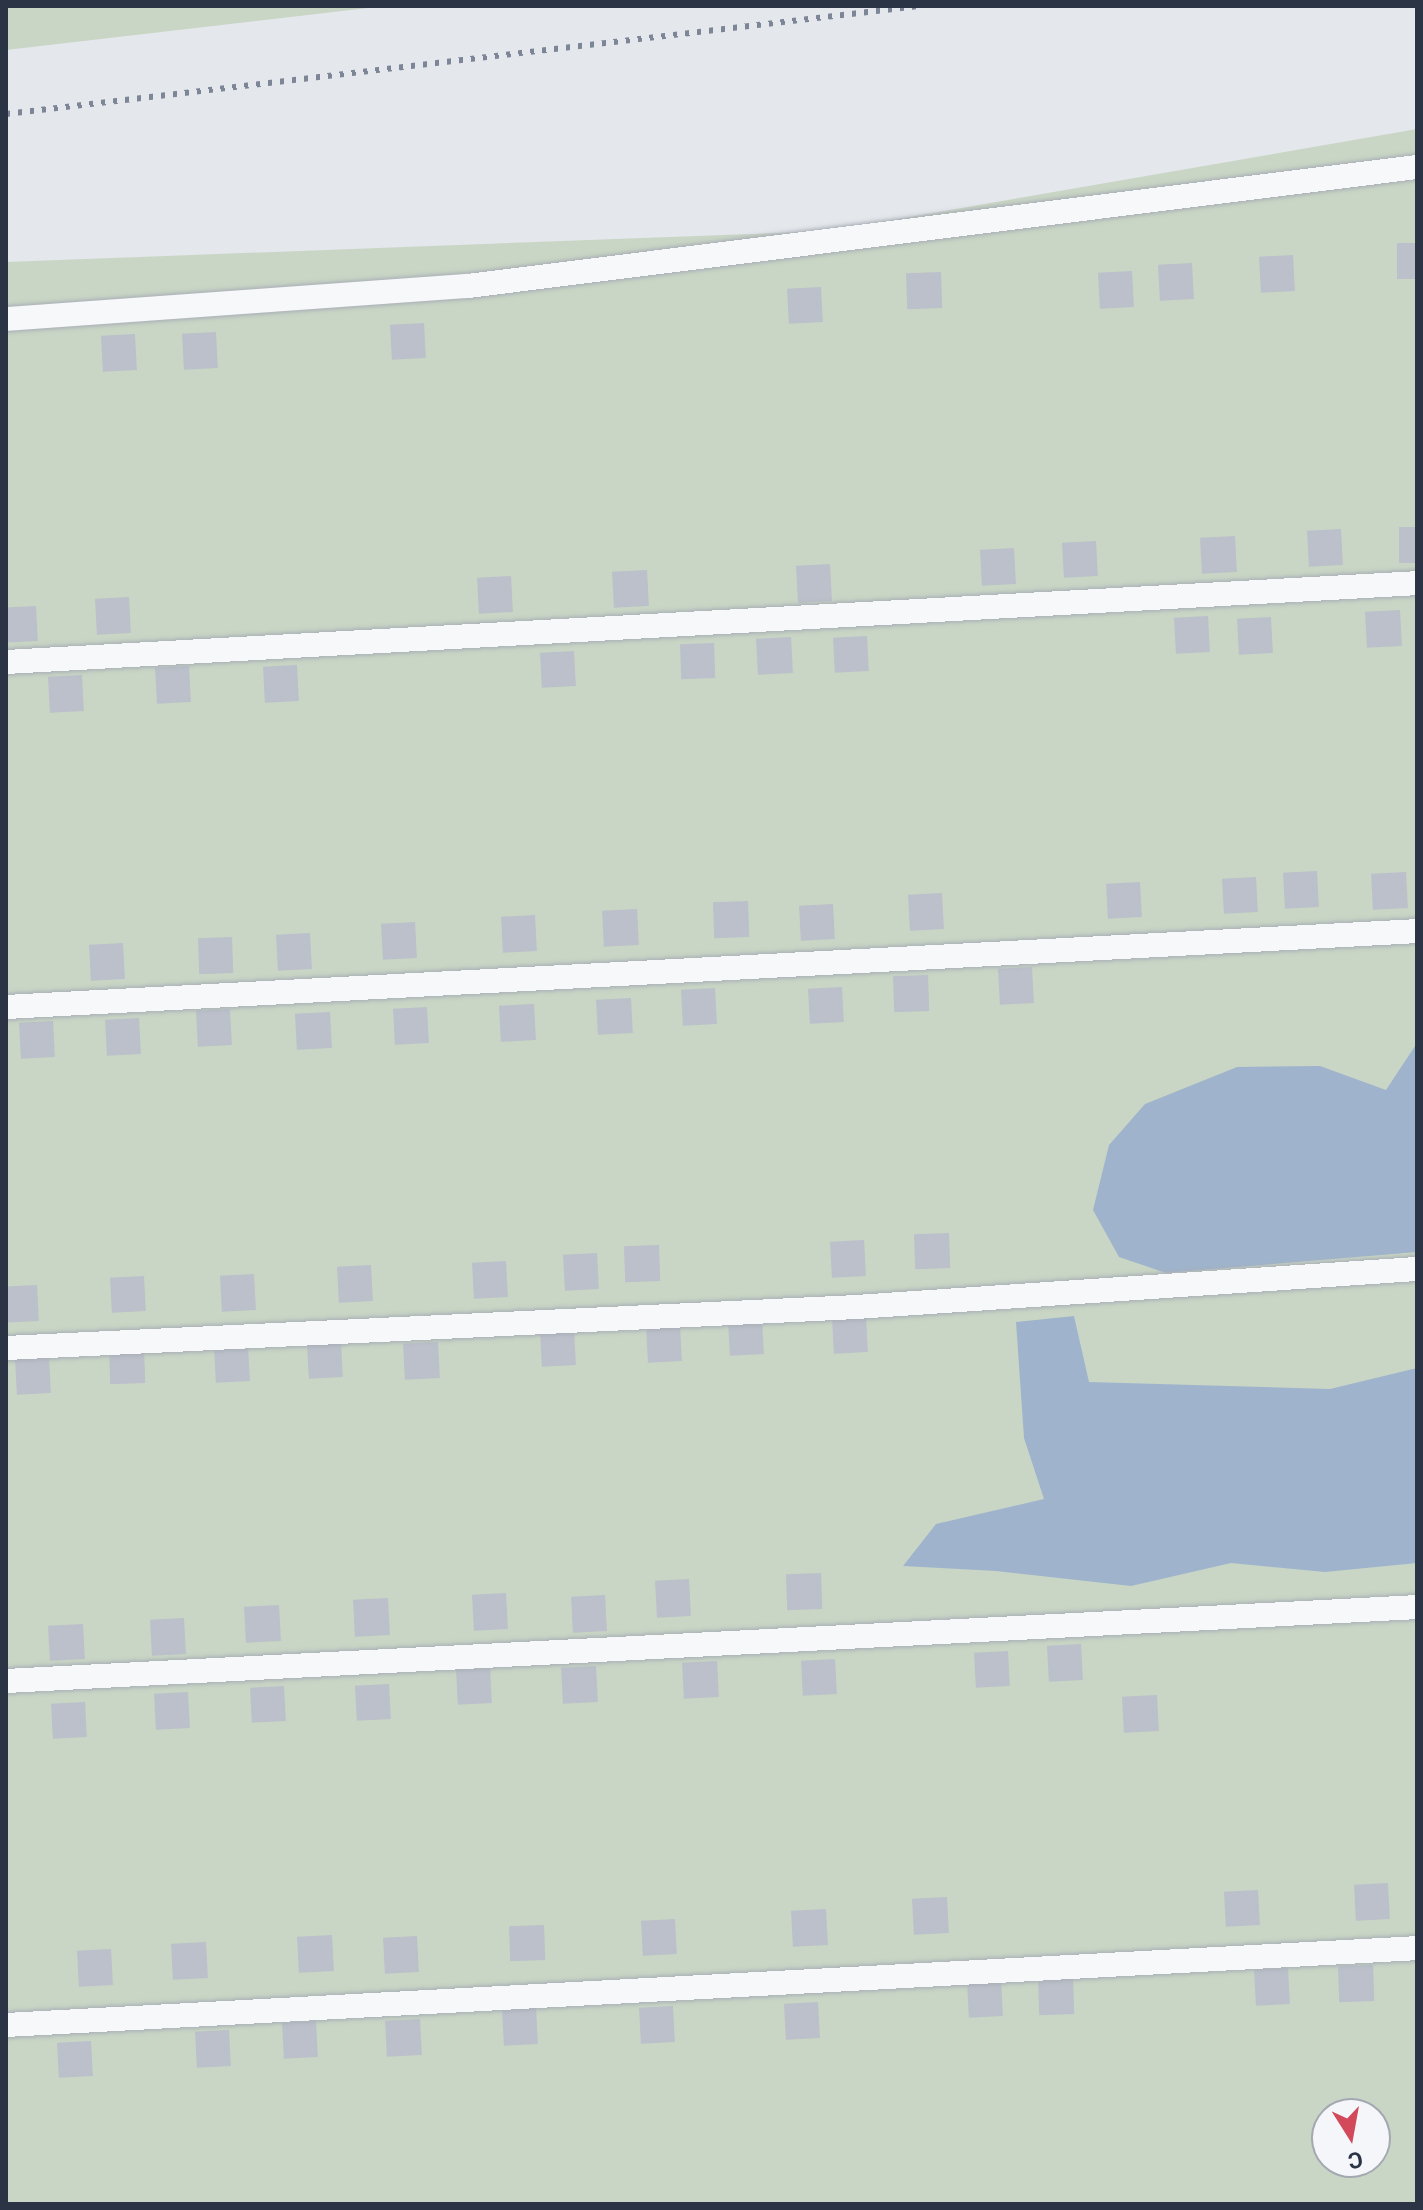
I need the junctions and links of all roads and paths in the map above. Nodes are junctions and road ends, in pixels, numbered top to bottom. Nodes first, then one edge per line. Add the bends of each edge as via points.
1 (1417, 167) edge
2 (6, 319) edge
3 (1417, 583) edge
4 (6, 662) edge
5 (1417, 931) edge
6 (6, 1007) edge
7 (1417, 1269) edge
8 (6, 1348) edge
9 (1417, 1607) edge
10 (6, 1681) edge
11 (1417, 1948) edge
12 (6, 2025) edge

1 - 2 lane via 468,286
3 - 4 lane
5 - 6 lane
7 - 8 lane via 856,1307
9 - 10 lane
11 - 12 lane

